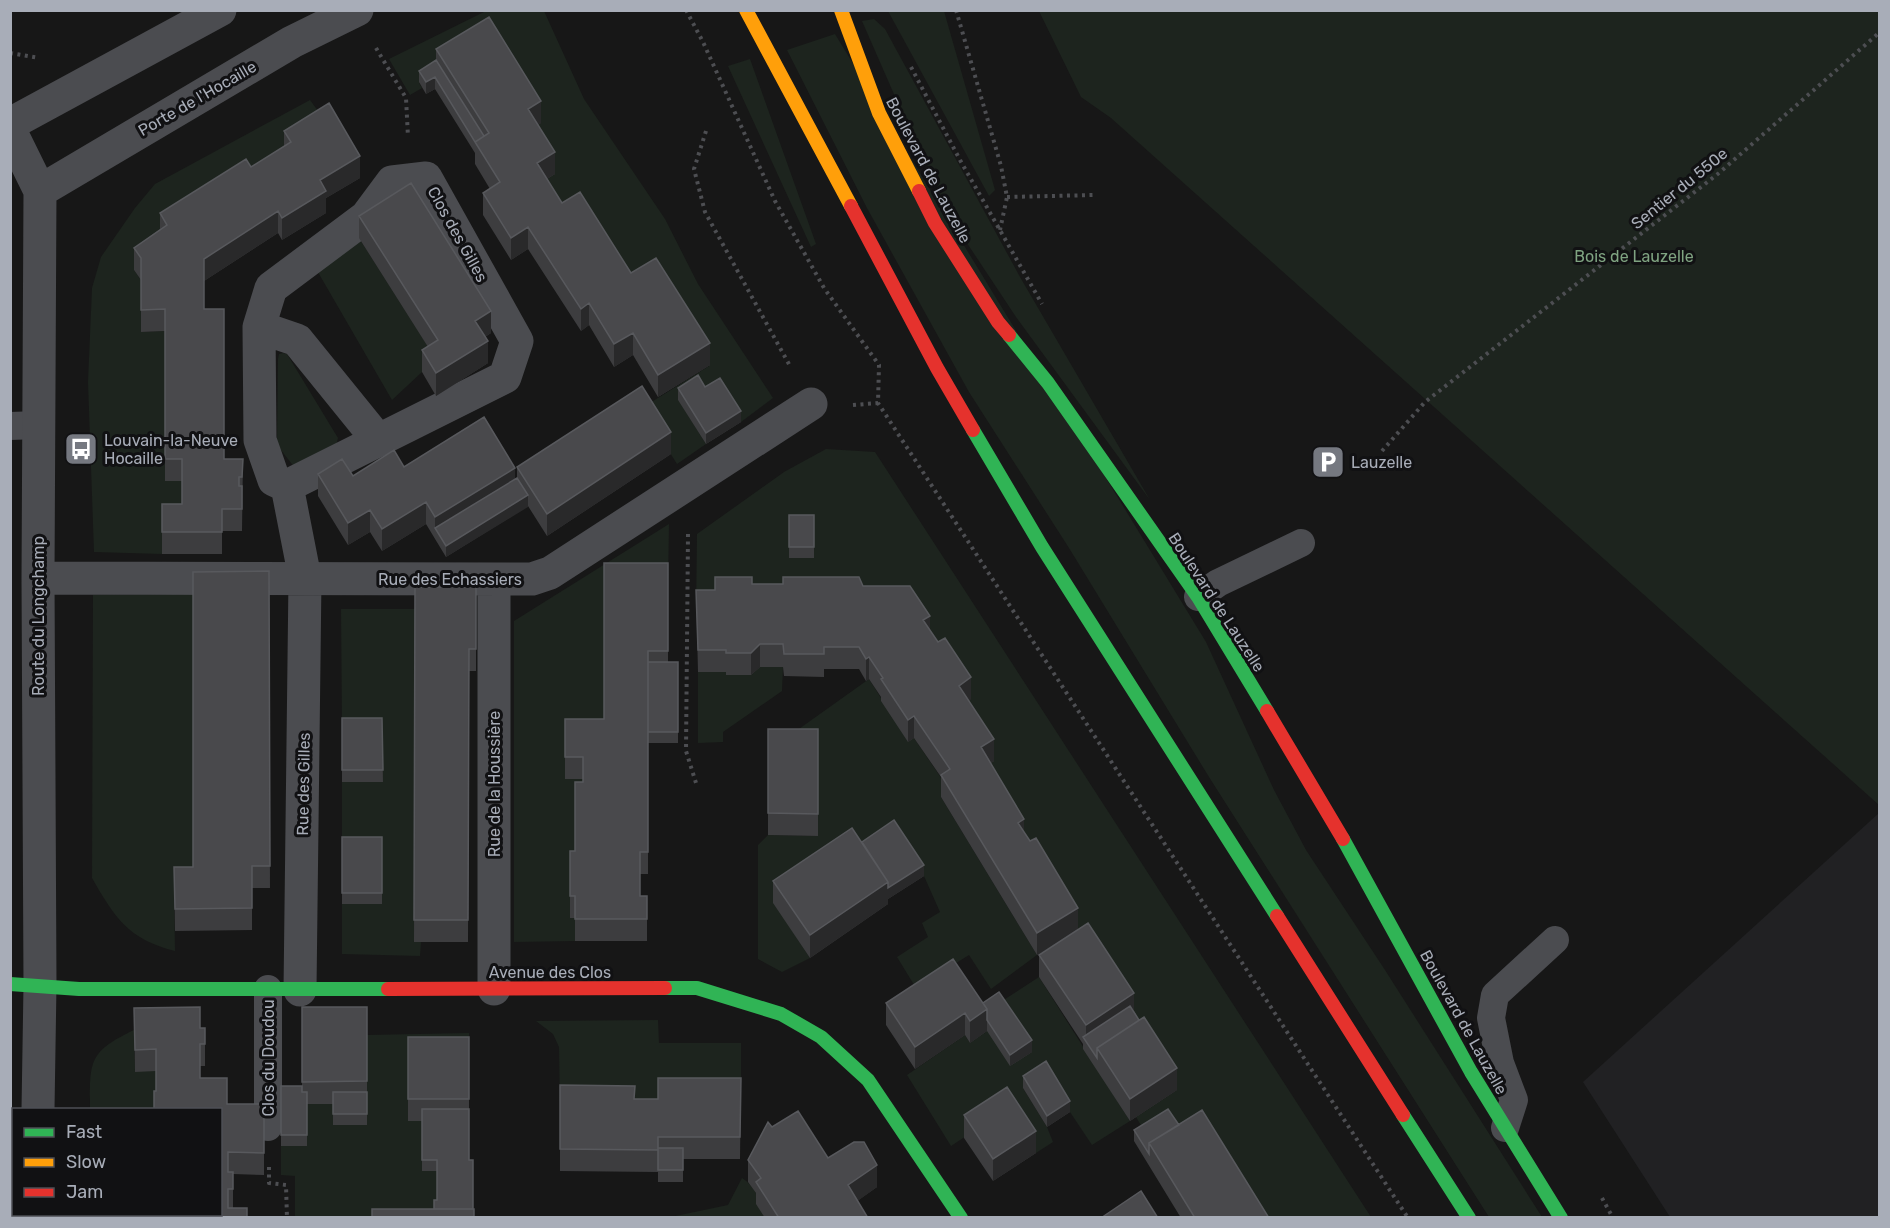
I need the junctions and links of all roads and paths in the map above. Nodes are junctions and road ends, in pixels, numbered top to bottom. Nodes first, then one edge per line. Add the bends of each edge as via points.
1 (220, 10) edge
2 (357, 10) edge
3 (686, 10) edge
4 (746, 10) edge
5 (841, 10) edge
6 (956, 10) edge
7 (1880, 32) edge
8 (373, 43) dead end
9 (10, 124) edge
10 (10, 130) edge
11 (706, 131) dead end
12 (411, 180) junction
13 (40, 191) junction
14 (1094, 195) dead end
15 (1007, 197) junction
16 (999, 231) dead end
17 (259, 327) junction
18 (812, 404) joint
19 (24, 426) edge
20 (378, 440) junction
21 (1382, 451) dead end
22 (287, 486) junction
23 (686, 486) junction
24 (1301, 543) dead end
25 (38, 578) junction
26 (305, 578) junction
27 (494, 580) junction
28 (1198, 597) junction
29 (25, 668) edge
30 (696, 783) dead end
31 (1555, 940) dead end
32 (25, 985) edge
33 (284, 989) junction
34 (494, 989) junction
35 (38, 1108) edge
36 (268, 1127) joint
37 (1505, 1128) junction
38 (287, 1218) edge
39 (961, 1218) edge
40 (1408, 1218) edge
41 (1469, 1218) edge
42 (1562, 1218) edge

1 - 9 street
2 - 13 street, Porte de l'Hocaille via 292,42
3 - 40 path via 775,201 824,288 879,365 878,403
4 - 41 main road via 937,368 1042,547
5 - 28 main road, Boulevard de Lauzelle via 879,113 935,223 998,322 1048,383
6 - 15 path
7 - 21 path, Sentier du 550e via 1719,173 1425,402
8 - 12 path via 406,98
10 - 13 street, Route du Longchamp
11 - 18 path via 694,169 705,212
12 - 17 street, Clos des Gilles via 392,182 366,217 272,288
12 - 20 street, Clos des Gilles via 426,178 518,341 505,377
13 - 19 street, Route du Longchamp
14 - 15 path
15 - 16 path
17 - 20 street via 297,340
17 - 22 street, Clos des Gilles via 260,440 274,480
18 - 23 street, Rue des Echassiers
19 - 25 street, Route du Longchamp
20 - 22 street, Clos des Gilles
22 - 26 street
23 - 27 street, Rue des Echassiers via 550,573 531,579
23 - 30 path via 686,751
24 - 28 lane via 1218,583
25 - 26 street, Rue des Echassiers
25 - 29 street, Route du Longchamp
26 - 27 street, Rue des Echassiers
26 - 33 street, Rue des Gilles
27 - 34 street, Rue de la Houssière
28 - 37 main road, Boulevard de Lauzelle via 1339,831
29 - 32 street, Route du Longchamp
31 - 37 lane via 1495,995 1491,1018 1500,1063 1514,1100
32 - 33 main road, Avenue des Clos via 78,989
32 - 35 street, Route du Longchamp
33 - 34 main road, Avenue des Clos
33 - 36 lane, Clos du Doudou
34 - 39 main road, Avenue des Clos via 697,988 781,1014 821,1037 868,1080
36 - 38 path via 269,1183 286,1185
37 - 42 main road, Boulevard de Lauzelle

